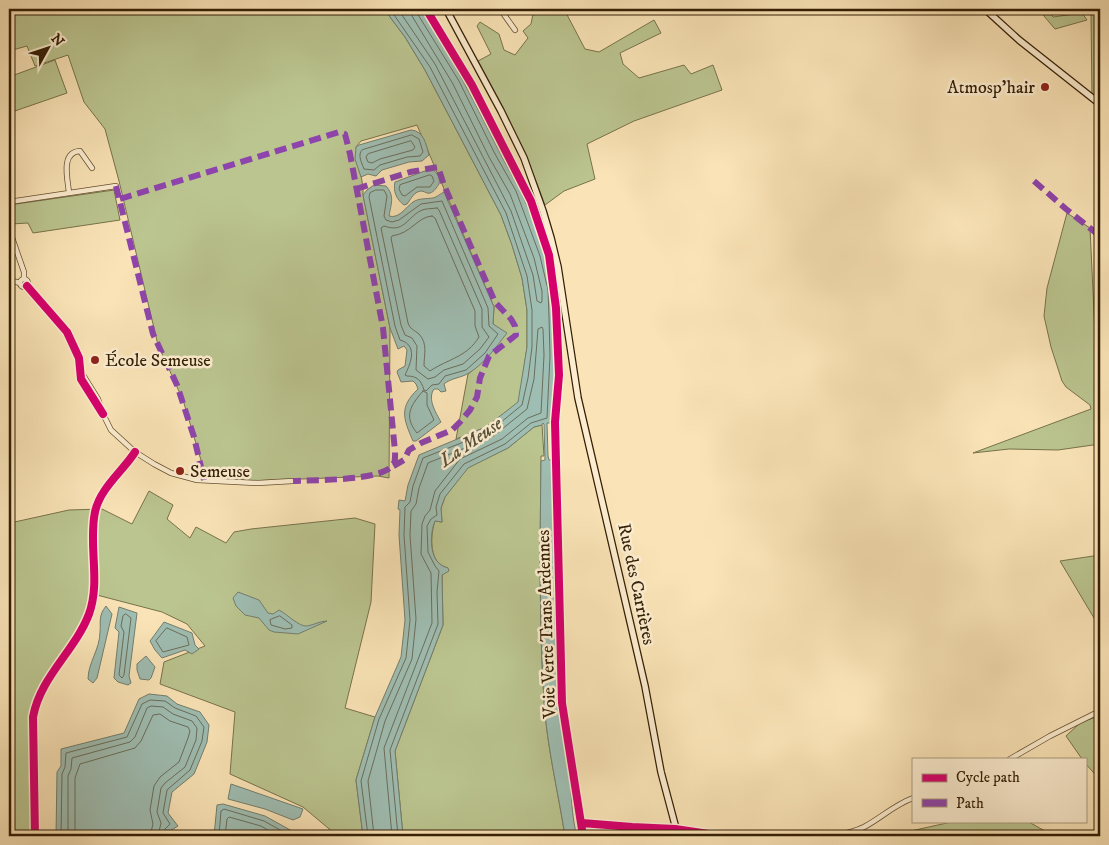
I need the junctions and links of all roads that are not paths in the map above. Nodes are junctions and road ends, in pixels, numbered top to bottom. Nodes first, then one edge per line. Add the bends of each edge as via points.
1 (446, 9) edge
2 (500, 9) edge
3 (985, 9) edge
4 (515, 30) dead end
5 (1100, 104) edge
6 (92, 168) dead end
7 (116, 186) dead end
8 (70, 193) junction
9 (9, 202) edge
10 (9, 229) edge
11 (9, 280) edge
12 (22, 281) junction
13 (135, 452) junction
14 (293, 481) dead end
15 (1100, 711) edge
16 (1012, 758) edge
17 (912, 798) edge
18 (582, 823) dead end
19 (676, 829) junction
20 (35, 836) edge
21 (678, 836) edge
22 (744, 836) edge
23 (833, 836) edge

1 - 19 main road, Rue des Carrières via 524,158 544,211 558,268 581,413 608,520
2 - 4 street
3 - 5 main road
6 - 8 street via 80,151 68,157
7 - 8 street
8 - 9 street
10 - 12 street via 24,272
11 - 12 street
12 - 13 street via 22,286 27,286 67,332 79,358 80,370 98,399 111,430
13 - 14 street via 171,473 197,480
13 - 20 street via 98,502 92,602 80,631 35,705
15 - 16 street
17 - 23 street via 848,834
18 - 19 street
19 - 21 main road, Rue des Carrières
19 - 22 street

